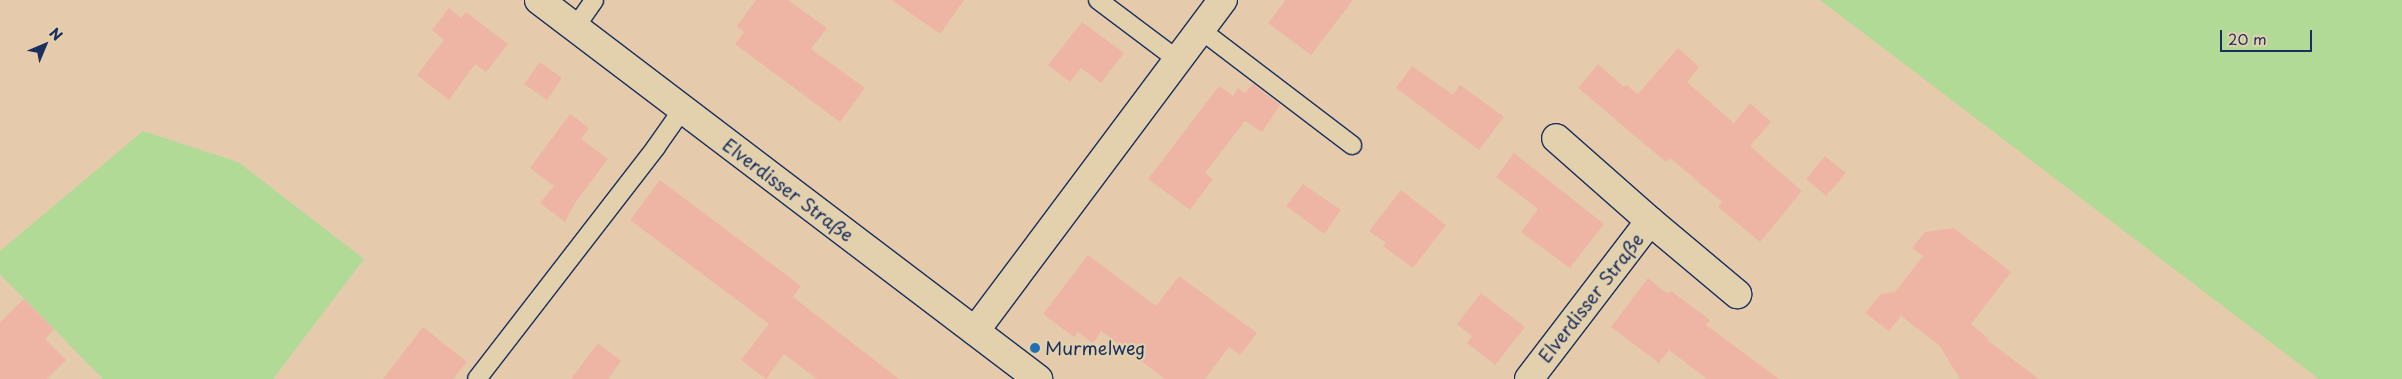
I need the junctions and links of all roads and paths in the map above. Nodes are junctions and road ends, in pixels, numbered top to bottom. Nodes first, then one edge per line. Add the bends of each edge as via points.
1 (539, 0) edge
2 (594, 0) edge
3 (1098, 0) edge
4 (1223, 0) edge
5 (574, 29) junction
6 (1201, 30) junction
7 (1178, 60) junction
8 (682, 110) junction
9 (1556, 138) dead end
10 (1352, 144) dead end
11 (1650, 221) junction
12 (1737, 294) dead end
13 (974, 331) junction
14 (477, 379) edge
15 (1038, 379) edge
16 (1529, 379) edge

1 - 5 street, Elverdisser Straße
2 - 5 lane
3 - 7 lane
4 - 6 street
5 - 8 street, Elverdisser Straße
6 - 7 street
6 - 10 lane
7 - 13 street
8 - 13 street, Elverdisser Straße
8 - 14 lane
9 - 11 street, Elverdisser Straße
11 - 12 street
11 - 16 street, Elverdisser Straße
13 - 15 street, Elverdisser Straße

